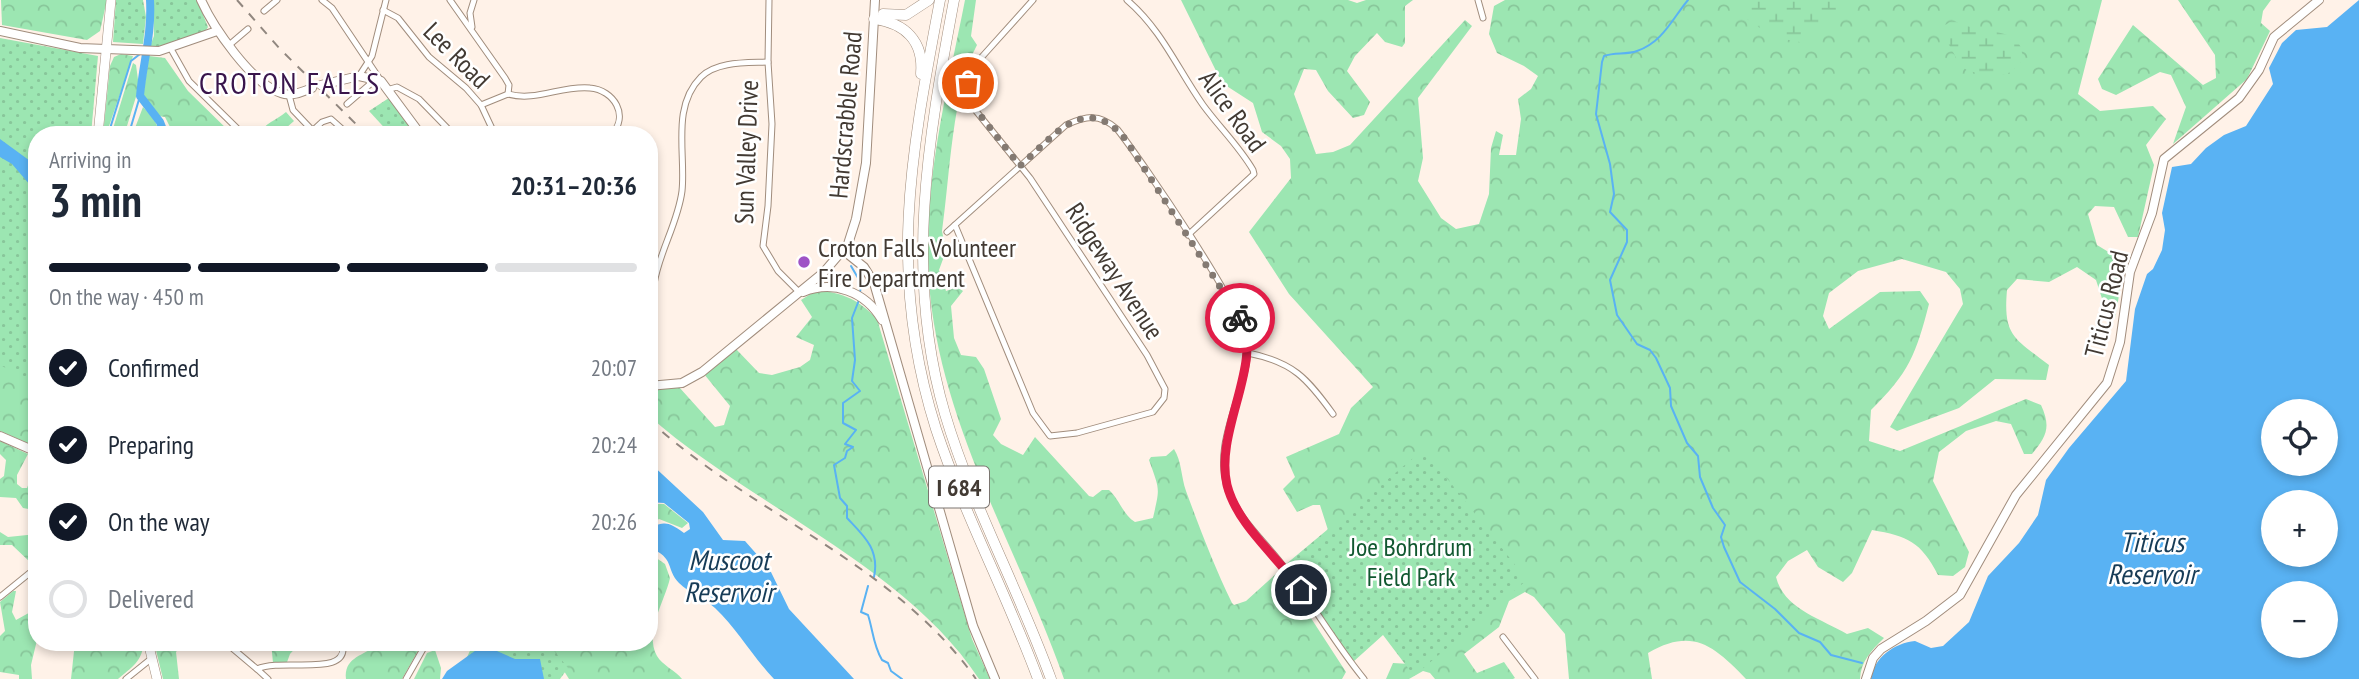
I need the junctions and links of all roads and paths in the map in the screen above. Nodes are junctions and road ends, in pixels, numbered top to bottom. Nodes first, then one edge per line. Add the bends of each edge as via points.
1 (111, 0) edge
2 (201, 0) edge
3 (277, 0) edge
4 (322, 0) edge
5 (386, 0) edge
6 (450, 0) edge
7 (474, 0) edge
8 (769, 0) edge
9 (875, 0) edge
10 (929, 0) edge
11 (940, 0) edge
12 (954, 0) edge
13 (1033, 0) edge
14 (1127, 0) edge
15 (1478, 0) edge
16 (2319, 0) edge
17 (264, 10) dead end
18 (383, 10) junction
19 (874, 16) junction
20 (1483, 19) dead end
21 (248, 29) dead end
22 (0, 31) edge
23 (217, 32) junction
24 (474, 33) junction
25 (228, 46) junction
26 (171, 49) junction
27 (107, 50) junction
28 (367, 60) junction
29 (768, 62) junction
30 (359, 76) junction
31 (378, 80) junction
32 (390, 89) junction
33 (508, 94) junction
34 (289, 95) junction
35 (347, 104) dead end
36 (481, 105) junction
37 (920, 110) junction
38 (100, 126) edge
39 (235, 126) edge
40 (305, 126) edge
41 (318, 126) edge
42 (339, 126) edge
43 (415, 126) edge
44 (445, 126) edge
45 (490, 126) edge
46 (617, 126) edge
47 (1020, 166) junction
48 (955, 225) junction
49 (947, 232) dead end
50 (1188, 234) junction
51 (844, 251) junction
52 (658, 270) edge
53 (799, 292) junction
54 (791, 298) junction
55 (890, 341) junction
56 (1248, 353) junction
57 (658, 385) edge
58 (1333, 414) dead end
59 (0, 436) edge
60 (28, 448) edge
61 (28, 574) edge
62 (0, 597) edge
63 (1503, 637) dead end
64 (150, 651) edge
65 (236, 651) edge
66 (344, 651) edge
67 (422, 651) edge
68 (152, 658) junction
69 (340, 667) dead end
70 (257, 669) junction
71 (298, 673) dead end
72 (126, 679) edge
73 (157, 679) edge
74 (268, 679) edge
75 (406, 679) edge
76 (995, 679) edge
77 (1038, 679) edge
78 (1051, 679) edge
79 (1364, 679) edge
80 (1535, 679) edge
81 (1866, 679) edge

1 - 27 main road
2 - 23 main road
3 - 17 street
4 - 28 street
5 - 18 street
6 - 24 street
7 - 24 street via 470,13
8 - 29 street, Sun Valley Drive
9 - 19 main road, Hardscrabble Road
10 - 19 highway via 906,15
11 - 37 highway, I 684
12 - 78 highway, I 684 via 922,205 926,325 955,443
13 - 47 street, Ridgeway Avenue via 976,62 968,83 976,110
14 - 50 street, Alice Road via 1159,31 1185,78 1254,174
15 - 20 street
16 - 81 main road, Titicus Road via 2274,37 2239,98 2164,159 2152,213 2130,272 2120,342 2107,383 2016,495 1960,595 1881,649
18 - 28 street via 372,56
18 - 36 street, Lee Road via 398,18 425,53
19 - 37 highway via 903,28 919,47
19 - 51 main road, Hardscrabble Road via 866,163 854,229
21 - 25 street
22 - 27 main road
23 - 25 main road
23 - 26 main road
24 - 33 street via 507,82
25 - 34 main road via 273,90
26 - 27 main road
26 - 39 street via 190,81
27 - 38 main road
28 - 30 street
28 - 31 street
29 - 52 street via 732,64 698,80 681,133 681,199
29 - 53 street, Sun Valley Drive via 772,124 763,246 778,271
30 - 31 main road
30 - 34 main road
31 - 32 main road
31 - 35 street
32 - 43 main road
32 - 44 street via 397,87 412,94
33 - 36 street
33 - 46 street via 531,96 583,88 602,91 619,110
34 - 40 street
36 - 45 street, Lee Road
37 - 77 highway, I 684 via 908,187 906,245 920,368 943,447
41 - 42 street via 331,119
47 - 48 street
47 - 48 street, Ridgeway Avenue via 1147,355 1165,389 1153,412 1055,438 1036,421
47 - 50 street via 1066,125 1100,117 1126,140
48 - 49 street
50 - 56 street via 1244,326
51 - 53 main road
51 - 55 main road via 871,277
53 - 54 main road
54 - 55 main road via 818,287 853,292 874,308
54 - 57 main road via 695,376
55 - 76 main road via 977,638
56 - 58 street via 1282,361 1300,373
56 - 79 street via 1223,458 1228,489 1244,519 1286,569
59 - 60 main road
61 - 62 street
63 - 80 street
64 - 68 main road
65 - 70 street
66 - 69 street
67 - 75 street
68 - 72 street
68 - 73 main road
70 - 71 street via 269,666
70 - 74 street

